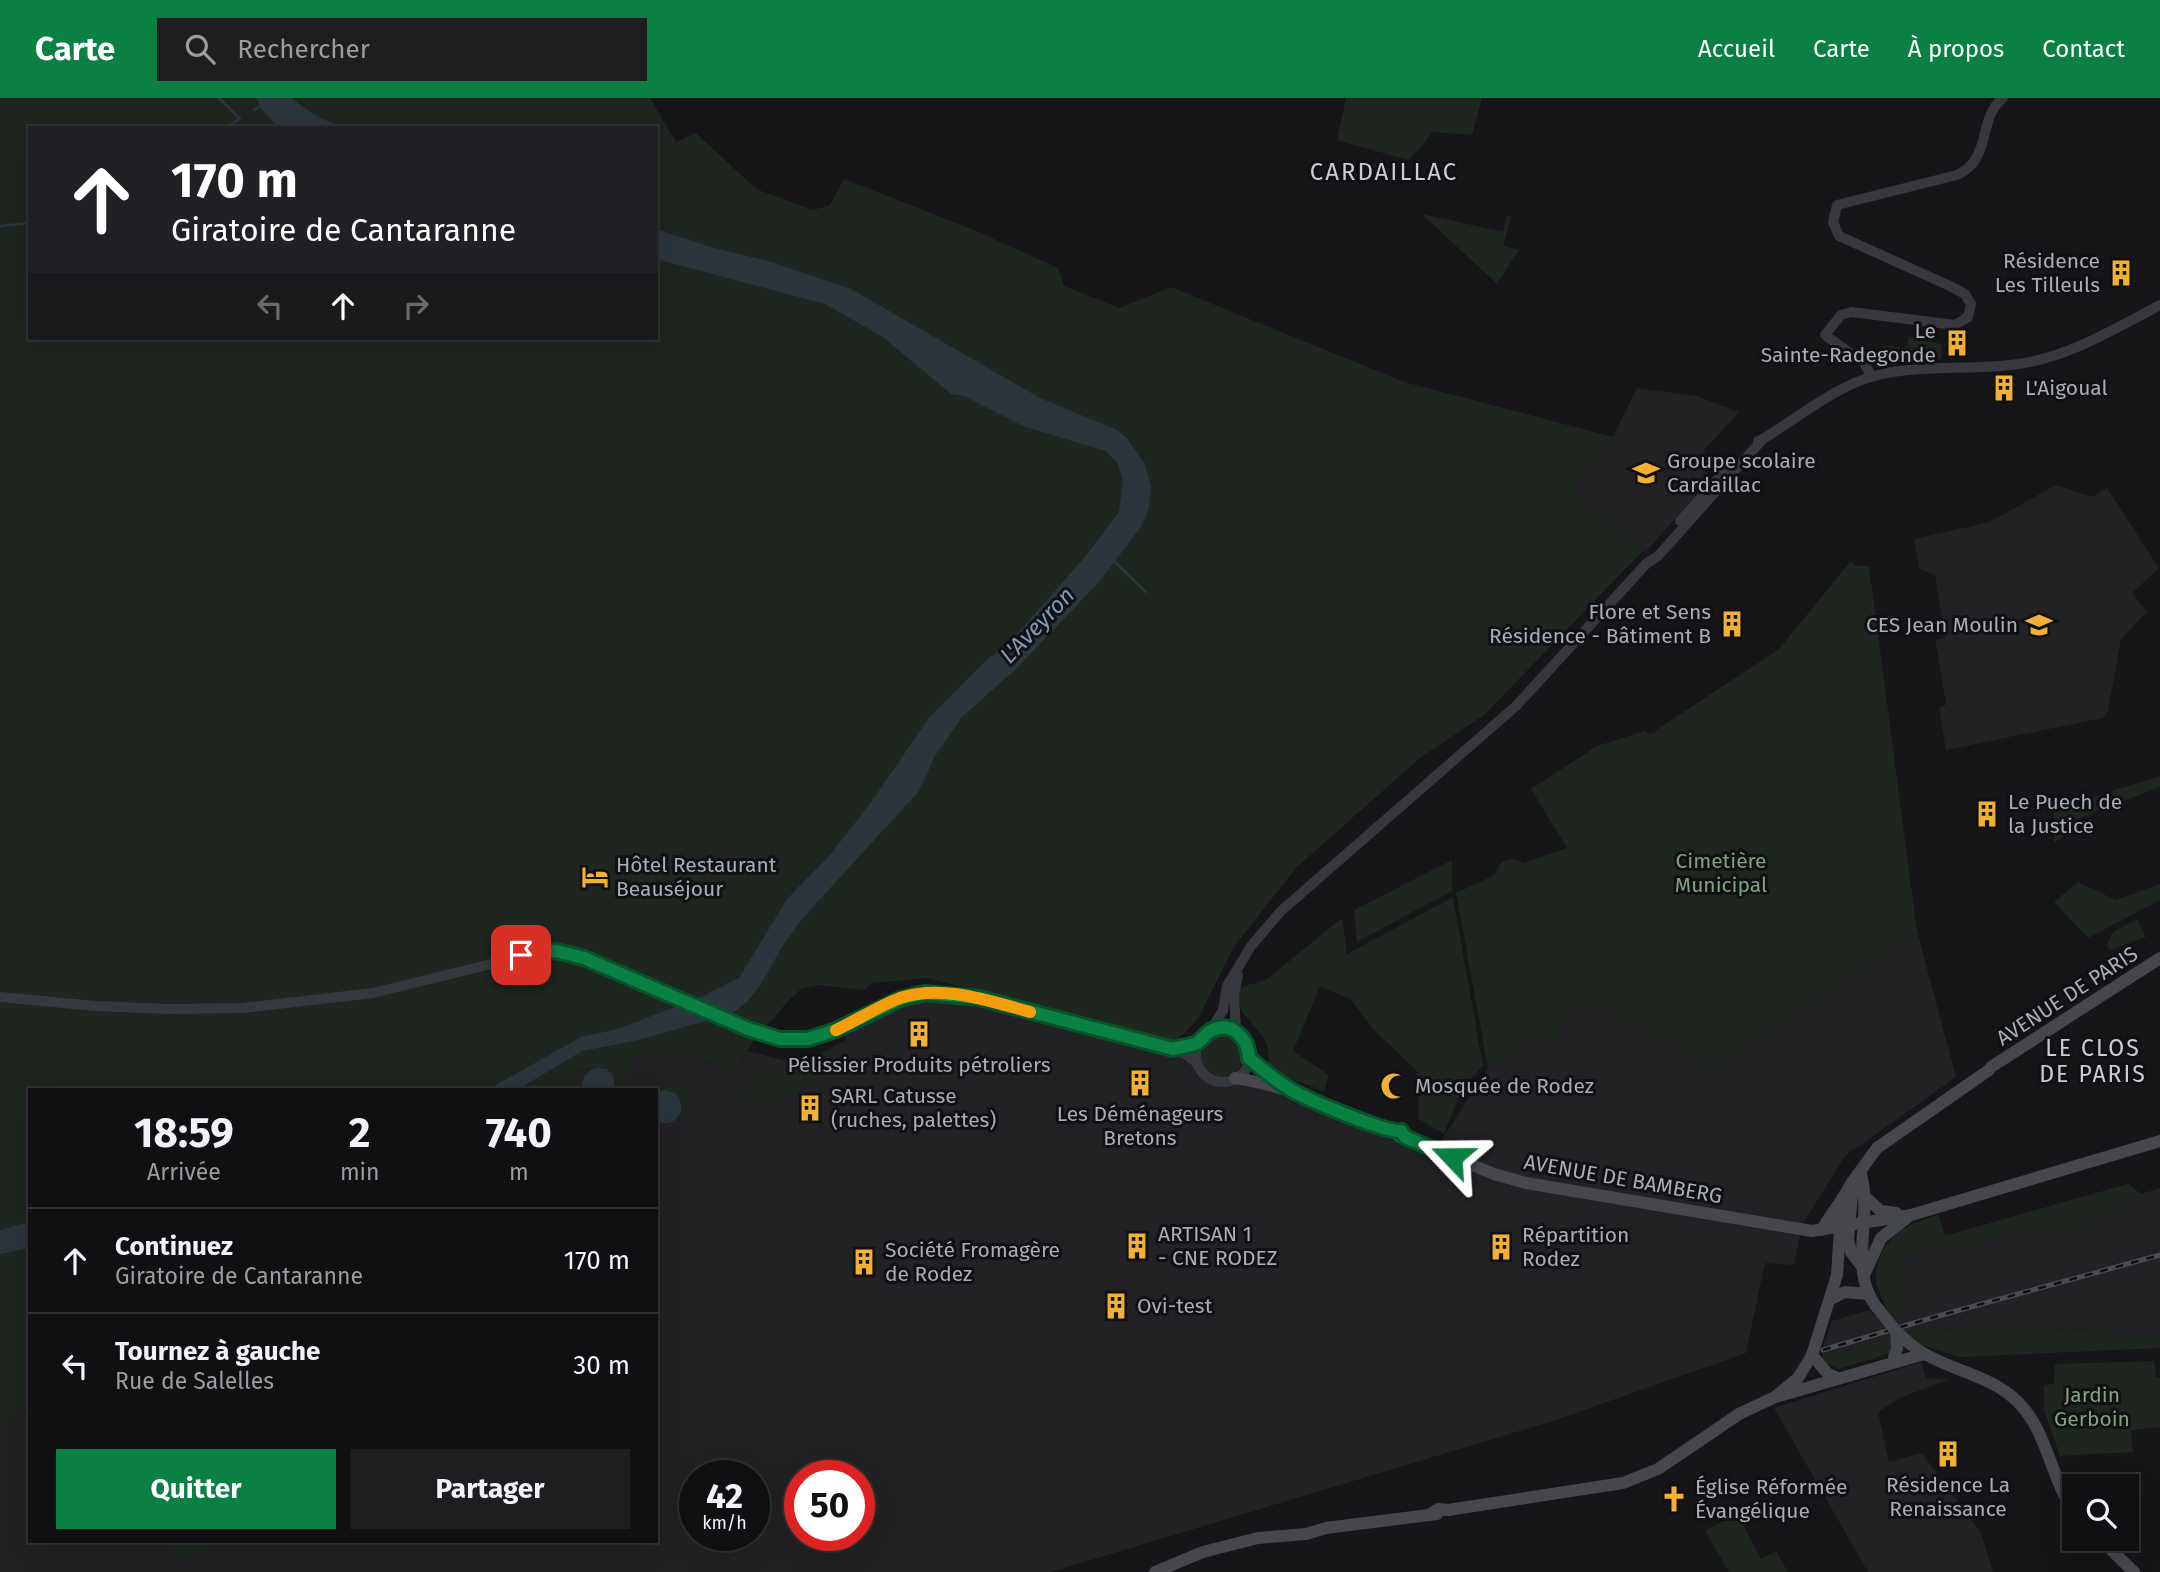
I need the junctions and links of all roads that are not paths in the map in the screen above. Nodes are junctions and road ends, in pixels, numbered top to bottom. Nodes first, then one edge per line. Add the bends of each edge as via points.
1 (2003, 98) edge
2 (1991, 103) edge
3 (2160, 305) edge
4 (1872, 377) junction
5 (2160, 958) edge
6 (1239, 969) junction
7 (0, 997) edge
8 (1211, 1030) junction
9 (1236, 1031) junction
10 (1199, 1042) junction
11 (1173, 1049) junction
12 (1249, 1058) junction
13 (1197, 1063) junction
14 (1235, 1079) junction
15 (1294, 1092) junction
16 (2160, 1141) edge
17 (1857, 1176) junction
18 (1864, 1196) junction
19 (1842, 1199) junction
20 (1911, 1215) junction
21 (1863, 1223) junction
22 (1845, 1226) junction
23 (1817, 1230) junction
24 (1881, 1238) junction
25 (1862, 1240) junction
26 (1844, 1241) junction
27 (1863, 1270) junction
28 (1867, 1294) junction
29 (1831, 1299) junction
30 (1896, 1331) junction
31 (1924, 1354) junction
32 (1812, 1355) junction
33 (1892, 1360) junction
34 (1833, 1377) junction
35 (1775, 1397) junction
36 (2062, 1488) edge
37 (2112, 1551) edge
38 (1155, 1572) edge
39 (2134, 1572) edge

1 - 2 street
2 - 4 street via 1980,151 1968,170 1837,205 1833,222 1839,236 1965,294 1970,304 1968,317 1945,326 1851,312 1838,317 1825,335 1864,363
3 - 4 street via 2049,358
4 - 6 street via 1754,443 1658,556 1516,706 1281,911 1251,946
5 - 17 main road, AVENUE DE PARIS via 1877,1148
6 - 8 street via 1227,986 1223,1010
6 - 9 street via 1234,995
7 - 11 street via 95,1006 243,1008 373,993 521,955 556,951 584,958 780,1039 808,1039 900,999 925,993 979,998
8 - 9 street
8 - 10 street
9 - 12 street via 1247,1042
10 - 11 street
10 - 13 street
11 - 13 street
12 - 14 street
12 - 15 main road, AVENUE DE BAMBERG
13 - 14 street via 1212,1079
14 - 15 main road, AVENUE DE BAMBERG
15 - 23 main road, AVENUE DE BAMBERG via 1525,1183
16 - 20 main road
17 - 18 main road
17 - 19 main road, AVENUE DE PARIS
17 - 22 main road
18 - 20 main road via 1881,1211
18 - 21 main road
19 - 22 main road, AVENUE DE PARIS
19 - 23 main road
20 - 21 main road, AVENUE DE BAMBERG
20 - 24 main road
21 - 22 main road, AVENUE DE BAMBERG
21 - 25 main road
22 - 23 main road, AVENUE DE BAMBERG
22 - 26 main road
23 - 26 main road
24 - 25 main road
24 - 27 main road
25 - 26 main road
25 - 27 main road
26 - 27 main road
26 - 29 main road
27 - 28 main road
28 - 29 main road via 1845,1292
28 - 30 main road, bridge
29 - 32 main road
30 - 31 main road, bridge
30 - 33 main road, bridge
31 - 33 main road
31 - 36 main road via 1994,1385 2017,1401 2040,1433
32 - 34 main road
32 - 35 main road via 1798,1378
33 - 34 main road
34 - 35 main road
35 - 38 main road via 1739,1414 1658,1469 1623,1483 1312,1532 1303,1527 1203,1552
37 - 39 main road

